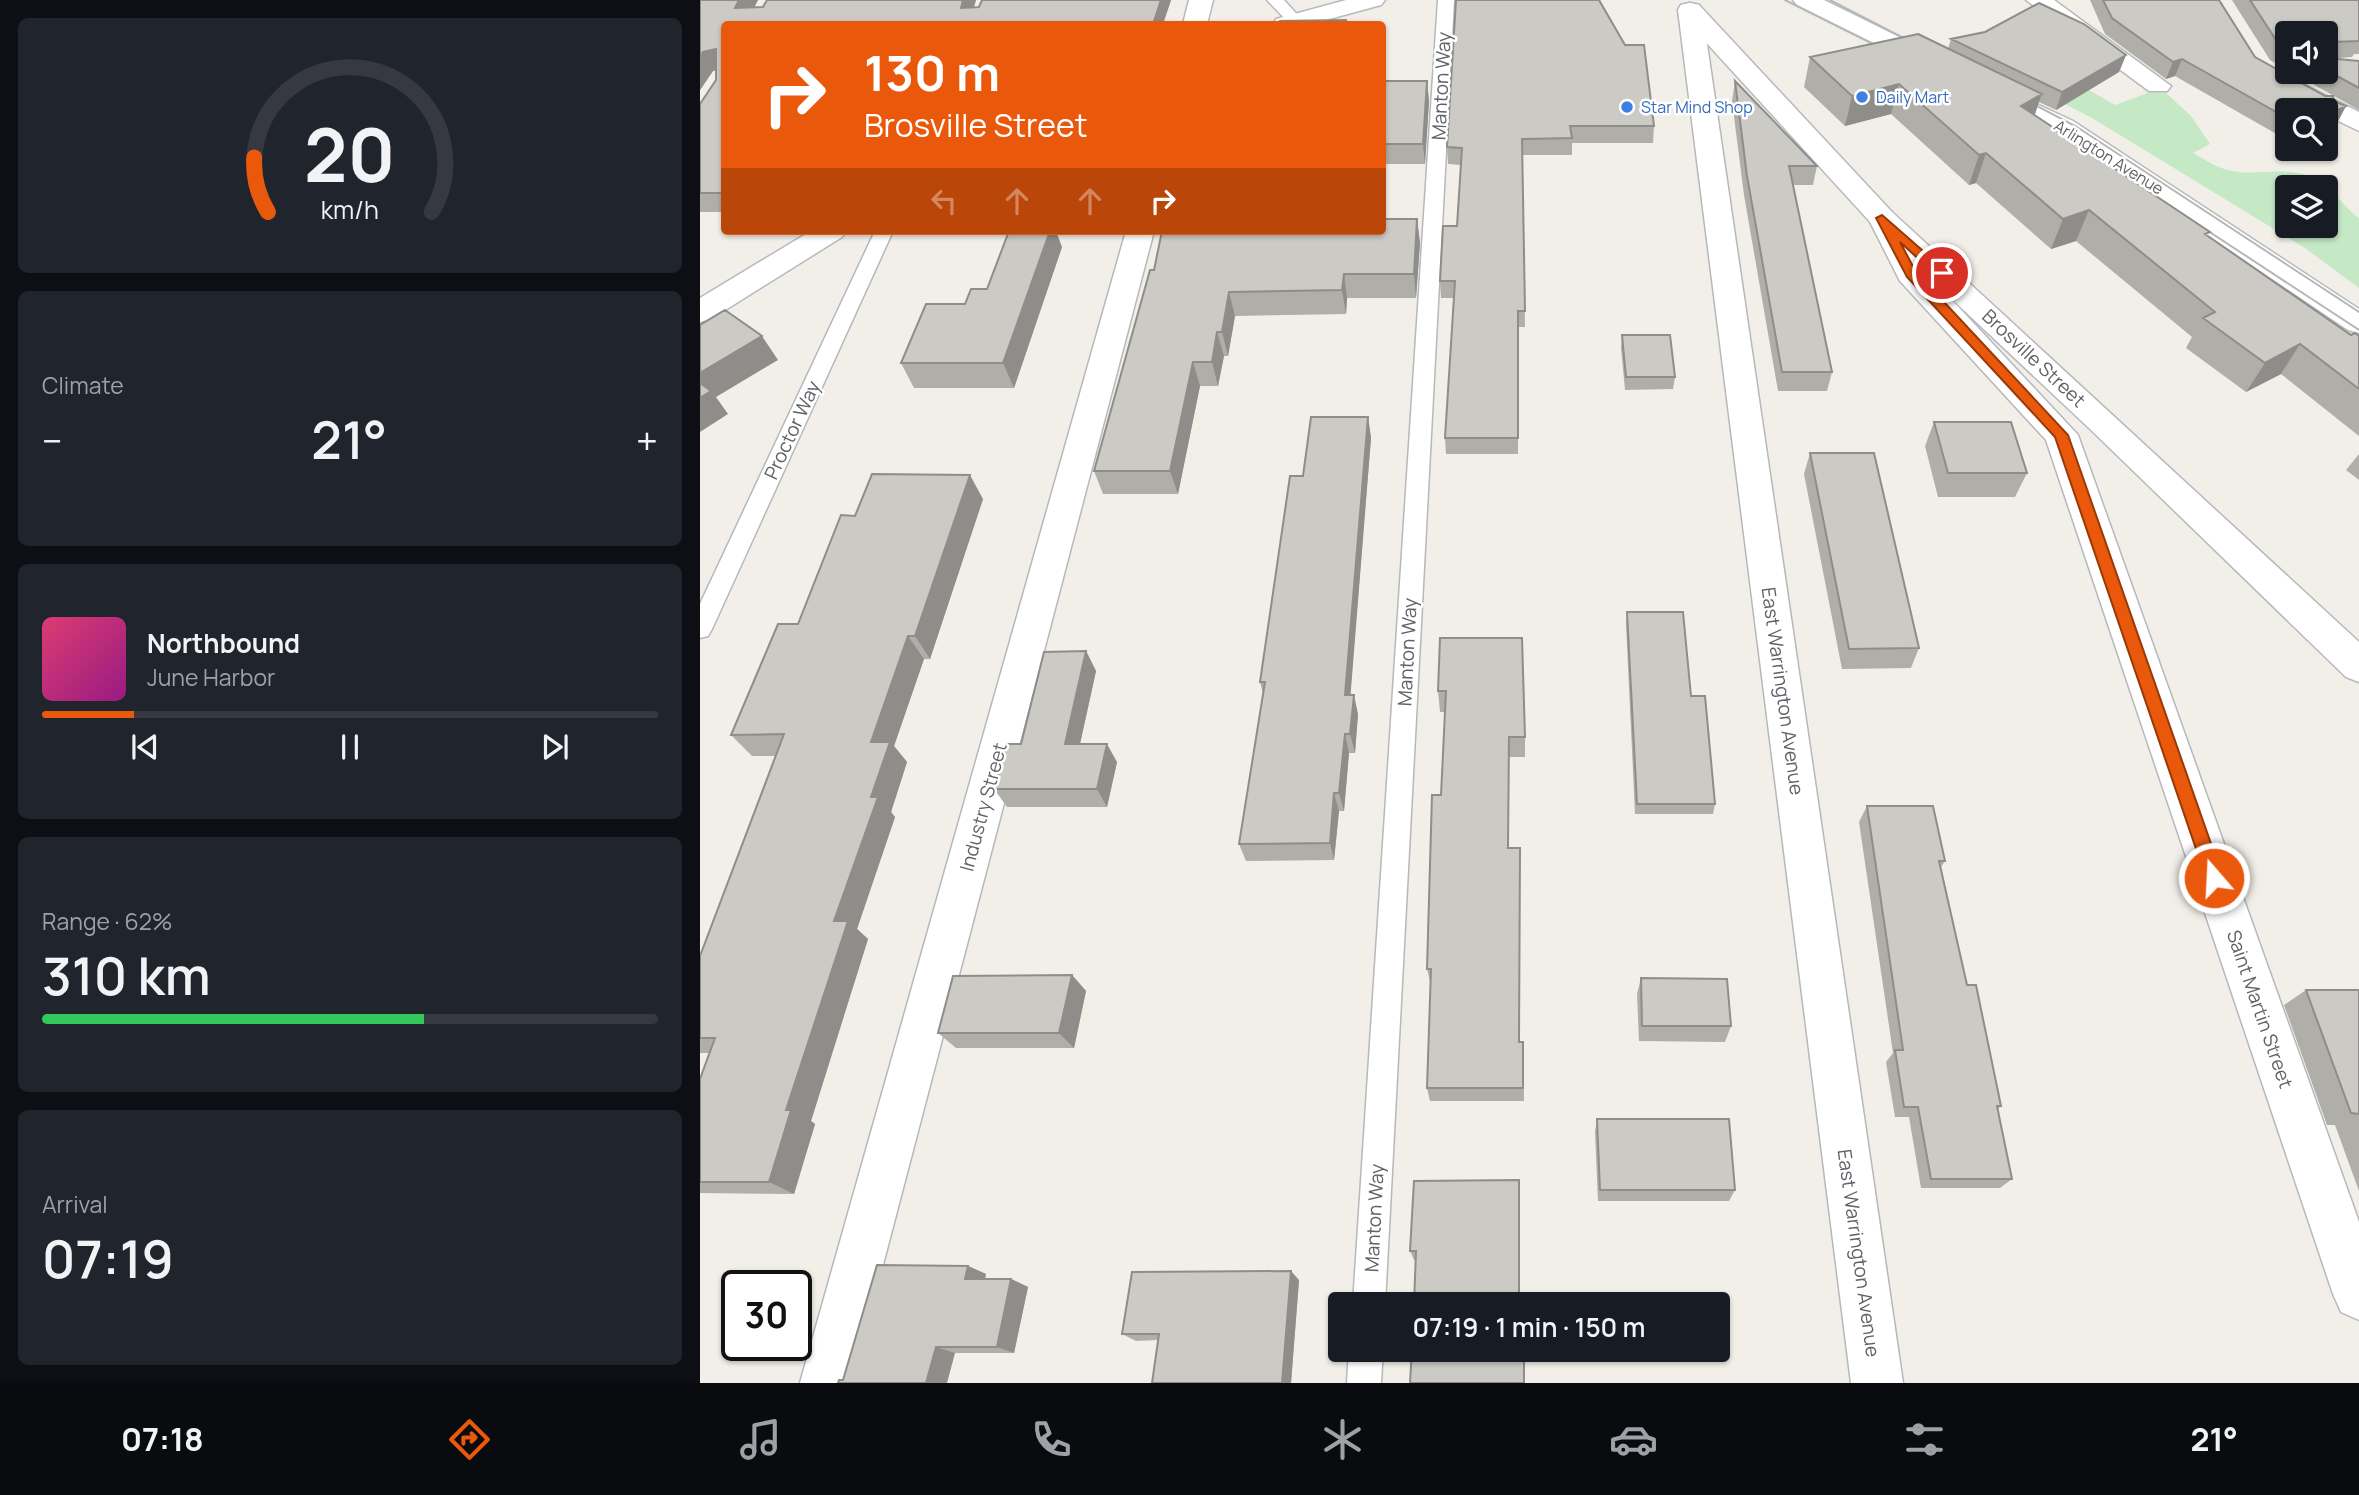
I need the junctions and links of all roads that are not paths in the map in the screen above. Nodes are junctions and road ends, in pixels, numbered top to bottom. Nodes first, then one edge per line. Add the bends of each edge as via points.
1 (1201, 0) edge
2 (1275, 0) edge
3 (1373, 0) edge
4 (1446, 0) edge
5 (1805, 0) edge
6 (2038, 0) edge
7 (1695, 3) edge
8 (1196, 21) edge
9 (1289, 21) edge
10 (1297, 21) edge
11 (2300, 84) edge
12 (2158, 86) dead end
13 (2359, 123) edge
14 (1882, 218) junction
15 (825, 235) edge
16 (882, 235) edge
17 (1139, 235) edge
18 (700, 312) edge
19 (2359, 323) edge
20 (700, 629) edge
21 (2359, 666) edge
22 (1370, 1292) edge
23 (2359, 1294) edge
24 (1365, 1362) edge
25 (826, 1383) edge
26 (1364, 1383) edge
27 (1877, 1383) edge

1 - 8 street
2 - 9 lane
3 - 10 street
4 - 22 lane, Manton Way
5 - 19 street, Arlington Avenue via 2064,127
6 - 12 street
7 - 14 street, Brosville Street
7 - 27 street, East Warrington Avenue
11 - 13 street
14 - 21 street, Brosville Street
14 - 23 street, Saint Martin Street via 1911,274 2061,435
15 - 18 street
16 - 20 lane, Proctor Way
17 - 25 street, Industry Street
24 - 26 lane

